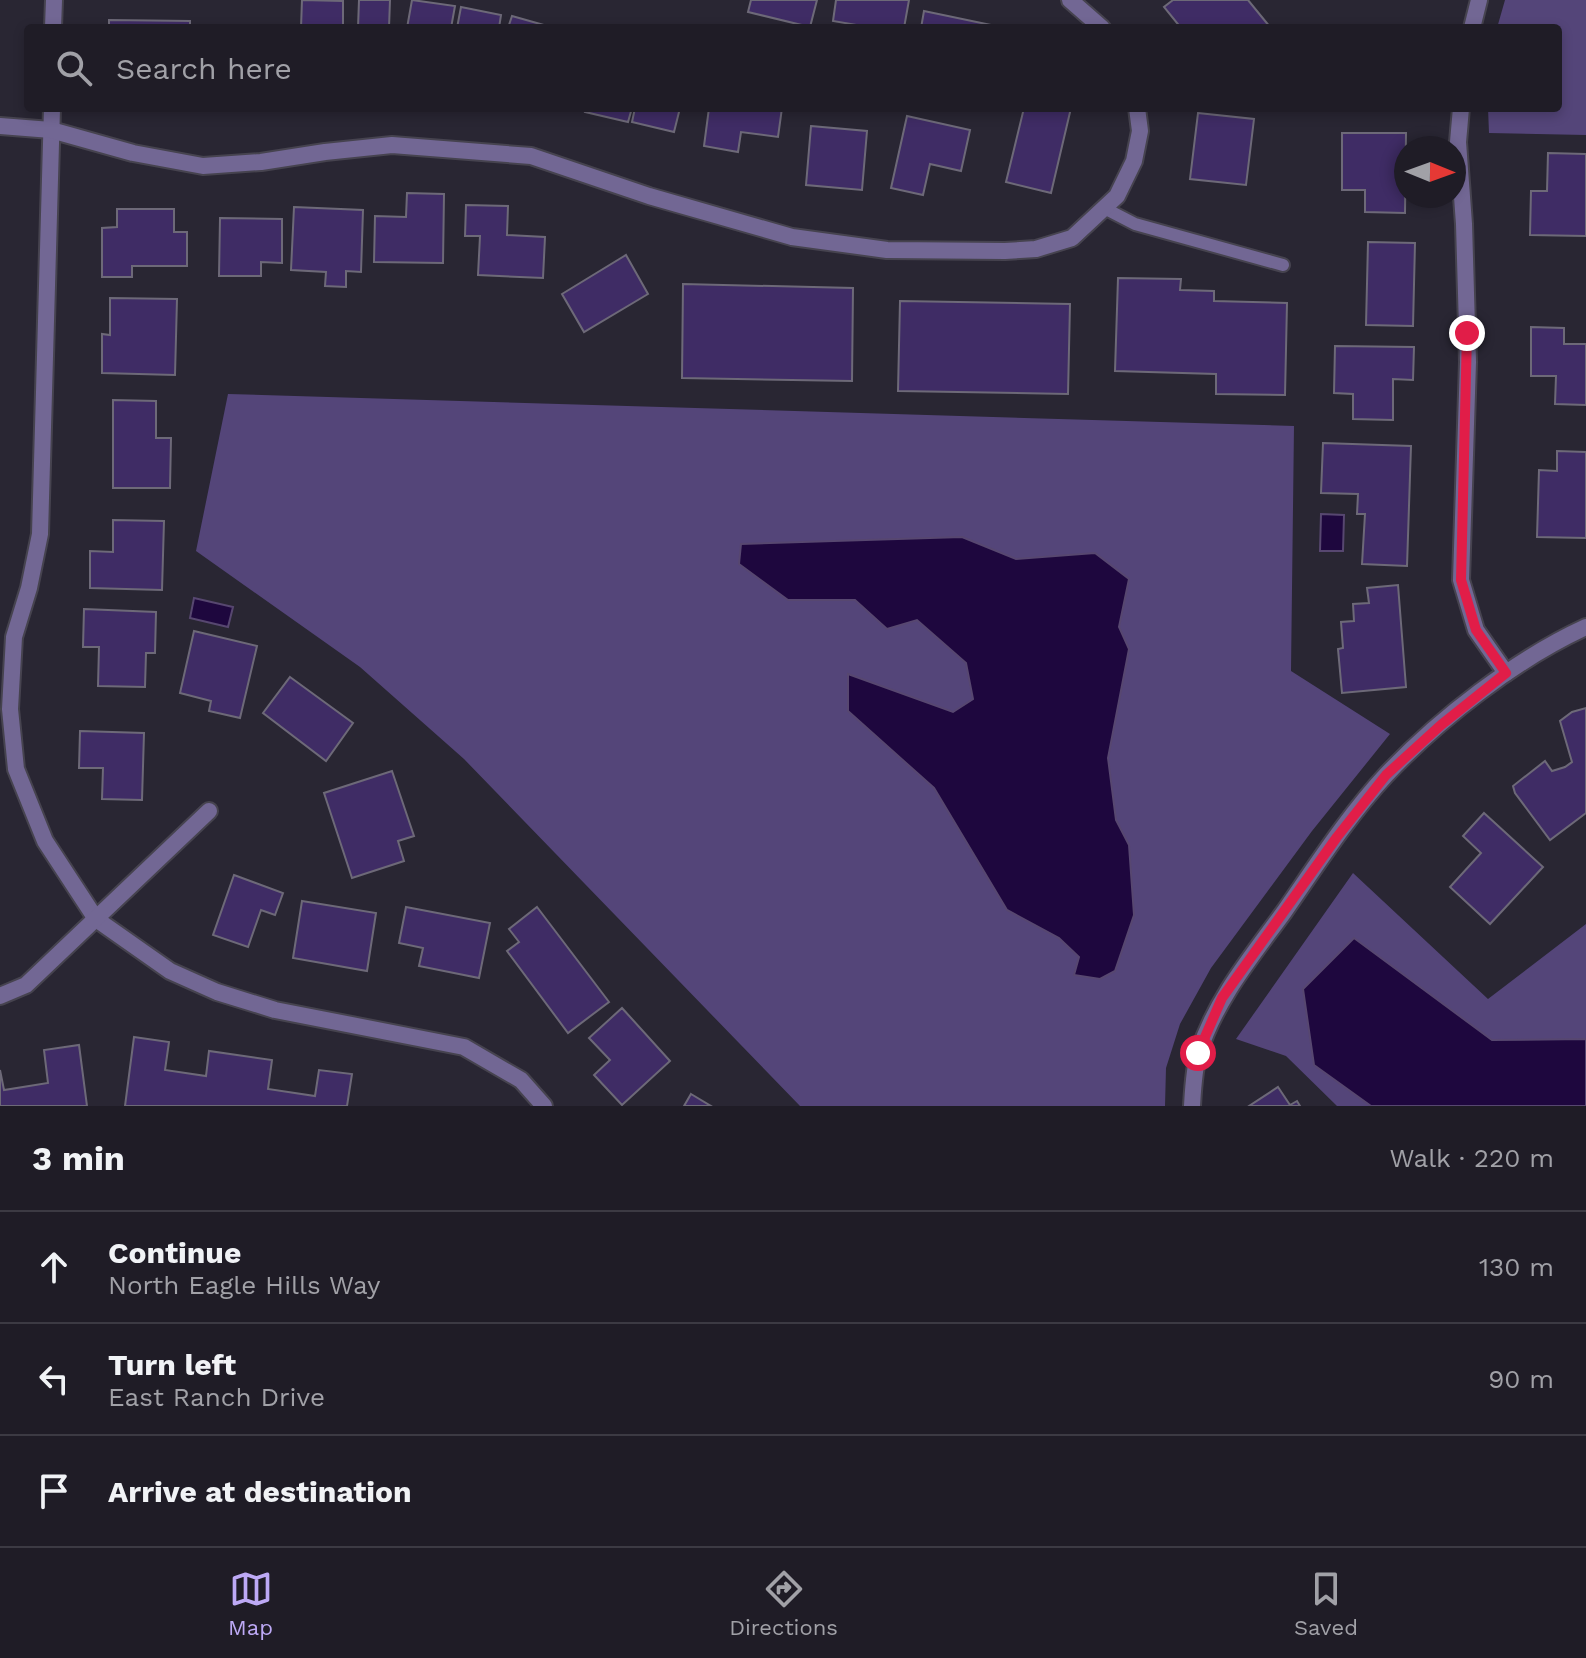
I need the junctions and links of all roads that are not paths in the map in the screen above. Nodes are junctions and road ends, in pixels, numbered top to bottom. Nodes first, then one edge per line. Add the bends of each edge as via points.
1 (54, 0) edge
2 (1070, 0) edge
3 (1479, 0) edge
4 (53, 24) edge
5 (1097, 24) edge
6 (1473, 24) edge
7 (52, 112) edge
8 (1138, 112) edge
9 (1461, 112) edge
10 (0, 126) edge
11 (51, 130) junction
12 (1104, 208) junction
13 (1283, 265) dead end
14 (1586, 627) edge
15 (1506, 673) junction
16 (209, 811) dead end
17 (96, 919) junction
18 (0, 996) edge
19 (544, 1106) edge
20 (1192, 1106) edge

1 - 4 street
2 - 5 street
3 - 6 street
7 - 11 street
8 - 12 street via 1134,161 1117,196
9 - 15 street via 1468,362 1461,580 1476,630
10 - 11 street
11 - 12 street via 203,166 392,145 531,156 792,237 887,250 1036,249 1072,238
11 - 17 street via 40,534 14,637 10,709 16,769 45,841
12 - 13 lane via 1135,224
14 - 15 street
15 - 20 street via 1386,775 1337,837 1222,998 1198,1053
16 - 17 street
17 - 18 street via 26,985
17 - 19 street via 170,971 217,992 275,1010 464,1047 521,1080

